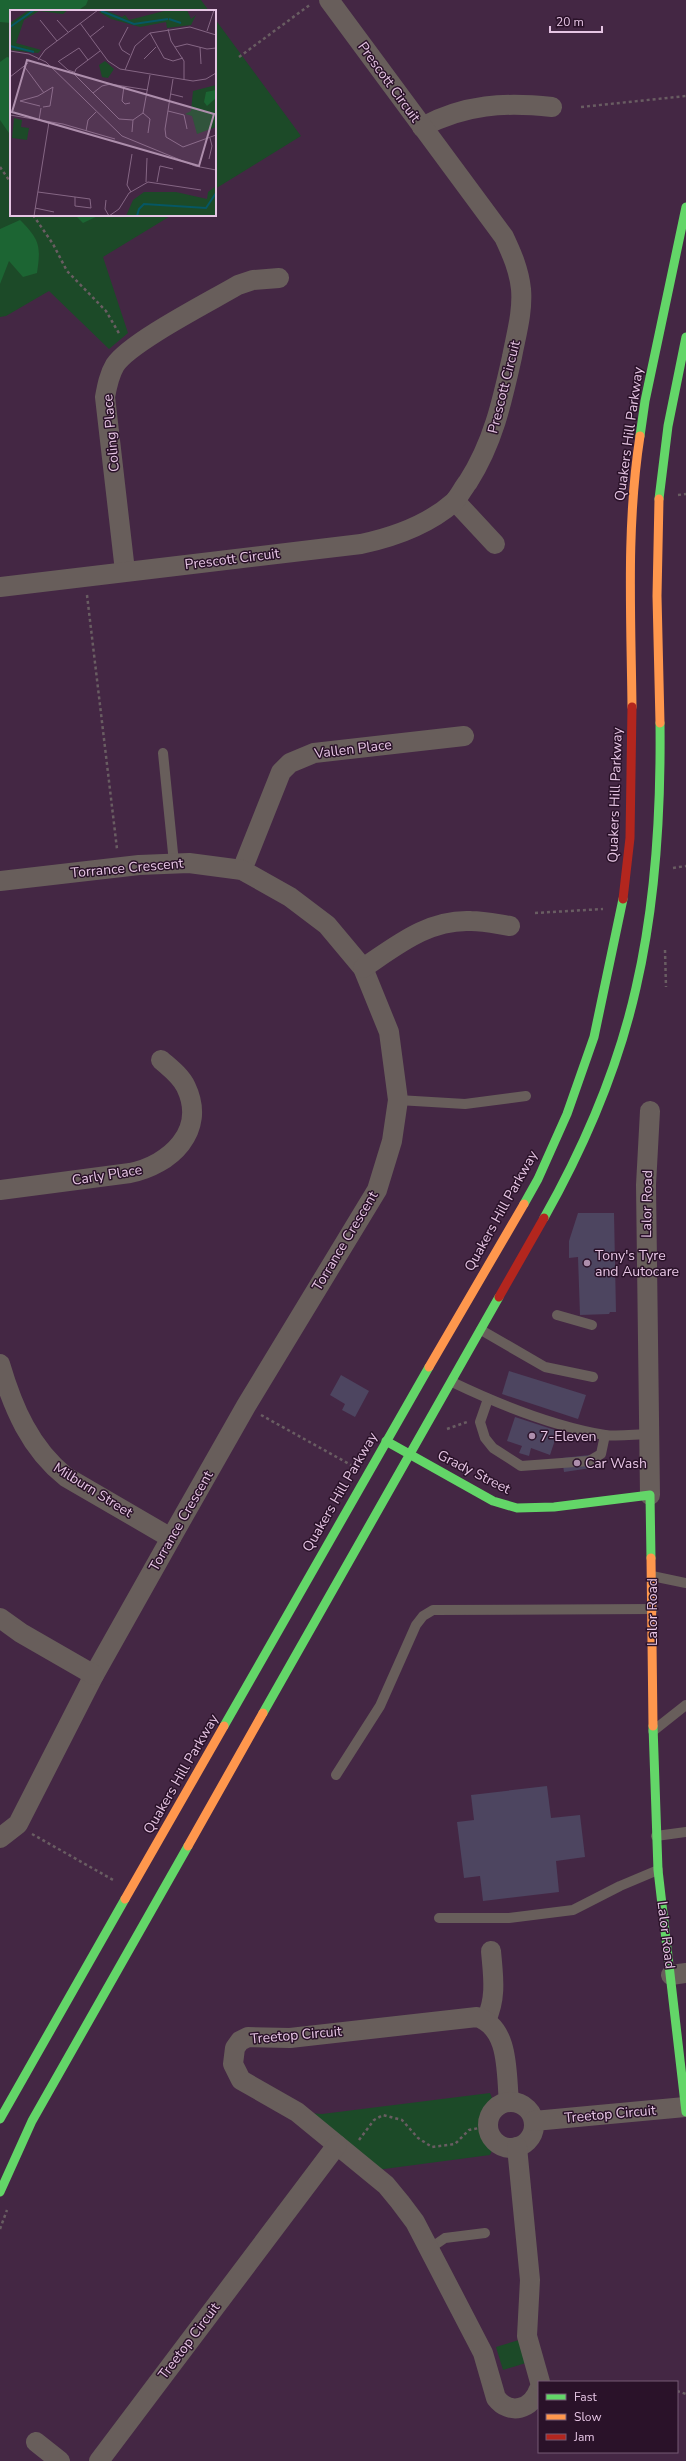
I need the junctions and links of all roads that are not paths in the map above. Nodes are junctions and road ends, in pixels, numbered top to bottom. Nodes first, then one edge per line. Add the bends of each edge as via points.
1 (321, 2) edge
2 (552, 107) dead end
3 (422, 127) junction
4 (686, 207) edge
5 (279, 278) dead end
6 (686, 337) edge
7 (455, 501) junction
8 (495, 544) dead end
9 (125, 571) junction
10 (0, 587) edge
11 (464, 736) dead end
12 (163, 753) dead end
13 (174, 863) junction
14 (242, 870) junction
15 (0, 881) edge
16 (510, 926) dead end
17 (363, 968) junction
18 (161, 1060) dead end
19 (526, 1096) dead end
20 (398, 1100) junction
21 (650, 1111) dead end
22 (0, 1190) edge
23 (557, 1315) dead end
24 (592, 1325) dead end
25 (481, 1330) junction
26 (0, 1364) edge
27 (593, 1377) dead end
28 (452, 1382) junction
29 (488, 1400) junction
30 (650, 1434) junction
31 (605, 1435) junction
32 (386, 1441) junction
33 (411, 1455) junction
34 (650, 1495) junction
35 (171, 1538) junction
36 (652, 1576) junction
37 (686, 1583) edge
38 (653, 1609) junction
39 (0, 1618) edge
40 (94, 1675) junction
41 (686, 1705) edge
42 (652, 1732) junction
43 (336, 1775) dead end
44 (686, 1832) edge
45 (656, 1836) junction
46 (0, 1838) edge
47 (658, 1870) junction
48 (439, 1918) dead end
49 (491, 1951) dead end
50 (679, 1974) edge
51 (486, 2020) junction
52 (509, 2102) junction
53 (686, 2107) edge
54 (686, 2112) edge
55 (0, 2119) edge
56 (534, 2121) junction
57 (517, 2147) junction
58 (343, 2150) junction
59 (0, 2192) edge
60 (485, 2233) dead end
61 (429, 2249) junction
62 (538, 2386) edge
63 (538, 2392) edge
64 (36, 2442) dead end
65 (60, 2461) edge
66 (99, 2461) edge

1 - 3 street, Prescott Circuit
2 - 3 street via 508,104 464,110 441,117
3 - 7 street, Prescott Circuit via 504,237 513,256 521,288 520,318 500,413 486,451
4 - 32 main road, Quakers Hill Parkway via 644,401 634,480 631,528 630,838 622,909 594,1037 567,1114 538,1179
5 - 9 street, Coling Place via 253,280 238,285 134,347 121,357 111,373 106,397
6 - 25 main road via 663,455 658,514 658,826 649,912 636,989 597,1111 566,1179
7 - 8 street
7 - 9 street, Prescott Circuit via 436,516 382,540
9 - 10 street, Prescott Circuit
11 - 14 street, Vallen Place via 314,752 290,762 281,772
12 - 13 lane
13 - 14 street, Torrance Crescent
13 - 15 street, Torrance Crescent
14 - 17 street, Torrance Crescent via 290,897 327,925
16 - 17 street via 470,921 437,924 413,935
17 - 20 street, Torrance Crescent via 389,1032
18 - 22 street, Carly Place via 187,1087 191,1111 186,1137 167,1159 144,1171
19 - 20 lane via 465,1104
20 - 35 street, Torrance Crescent via 392,1141 377,1190 246,1406
21 - 30 street, Lalor Road via 646,1185
23 - 24 lane
25 - 27 lane via 544,1367
25 - 28 main road
26 - 35 street, Milburn Street via 26,1432 51,1464 66,1477
28 - 29 lane
28 - 33 main road
29 - 31 lane
29 - 31 lane via 481,1418 483,1433 488,1442 500,1453 521,1466 589,1461 601,1454
30 - 31 lane
30 - 34 street, Lalor Road
32 - 33 main road, Grady Street
32 - 55 main road, Quakers Hill Parkway
33 - 34 main road, Grady Street via 493,1501 517,1508 554,1507
33 - 59 main road via 32,2122
34 - 36 main road, Lalor Road
35 - 40 street, Torrance Crescent
36 - 37 lane
36 - 38 main road, Lalor Road
38 - 42 main road, Lalor Road
38 - 43 lane via 433,1610 423,1616 416,1625 380,1706
39 - 40 street
40 - 46 street, Torrance Crescent via 18,1824
41 - 42 lane
42 - 45 main road, Lalor Road
44 - 45 lane
45 - 47 main road, Lalor Road
47 - 48 lane via 573,1910 509,1918
47 - 50 main road, Lalor Road
49 - 51 street via 494,1994
50 - 53 main road, Lalor Road
51 - 52 street via 499,2034 502,2042
51 - 58 street, Treetop Circuit via 470,2016 290,2038 248,2037 240,2042 235,2048 233,2064 241,2080 297,2112
52 - 56 street via 516,2102 528,2109
52 - 57 street via 496,2108 491,2114 489,2126 496,2142 510,2148
53 - 54 main road, Lalor Road
53 - 56 street, Treetop Circuit
56 - 57 street via 534,2128 528,2140
57 - 62 street, Treetop Circuit via 530,2280 527,2336
58 - 61 street, Treetop Circuit via 386,2185 415,2222
58 - 66 street, Treetop Circuit
60 - 61 lane via 445,2238
61 - 63 street, Treetop Circuit via 483,2353 496,2398 505,2406 517,2409 529,2405
64 - 65 street

